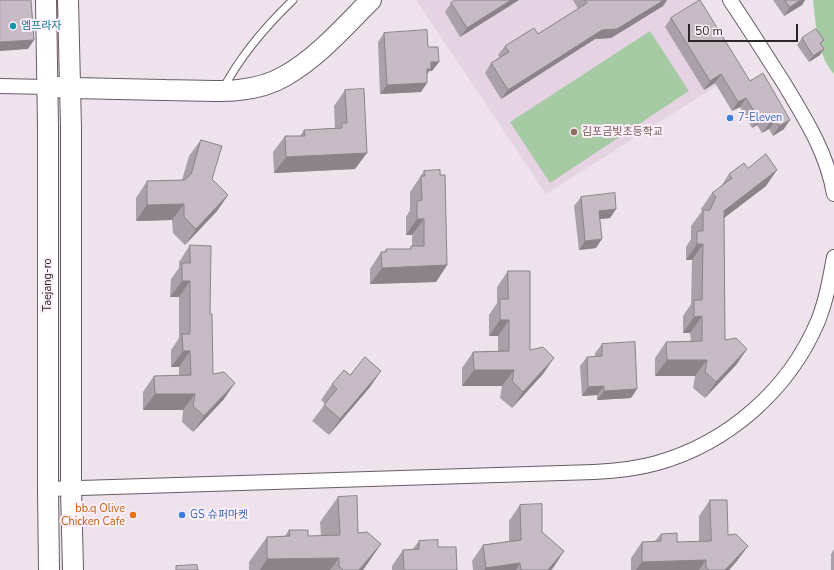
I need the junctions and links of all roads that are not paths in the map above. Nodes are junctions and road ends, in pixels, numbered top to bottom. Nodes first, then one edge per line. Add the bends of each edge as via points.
1 (46, 0) edge
2 (68, 0) edge
3 (293, 0) edge
4 (371, 0) edge
5 (730, 0) edge
6 (0, 86) edge
7 (47, 87) junction
8 (70, 88) junction
9 (222, 91) junction
10 (834, 194) edge
11 (834, 257) edge
12 (71, 488) junction
13 (48, 489) junction
14 (49, 570) edge
15 (73, 570) edge

1 - 7 street, Taejang-ro
2 - 8 street
3 - 9 lane via 245,54
4 - 9 street via 318,52 284,77 251,89
5 - 10 street via 814,135 826,163
6 - 7 street
7 - 8 street
7 - 13 street, Taejang-ro
8 - 9 street
8 - 12 street
11 - 12 street via 818,321 794,364 778,385 761,403 724,433 706,444 658,463 606,471
12 - 13 street
12 - 15 street
13 - 14 street, Taejang-ro

